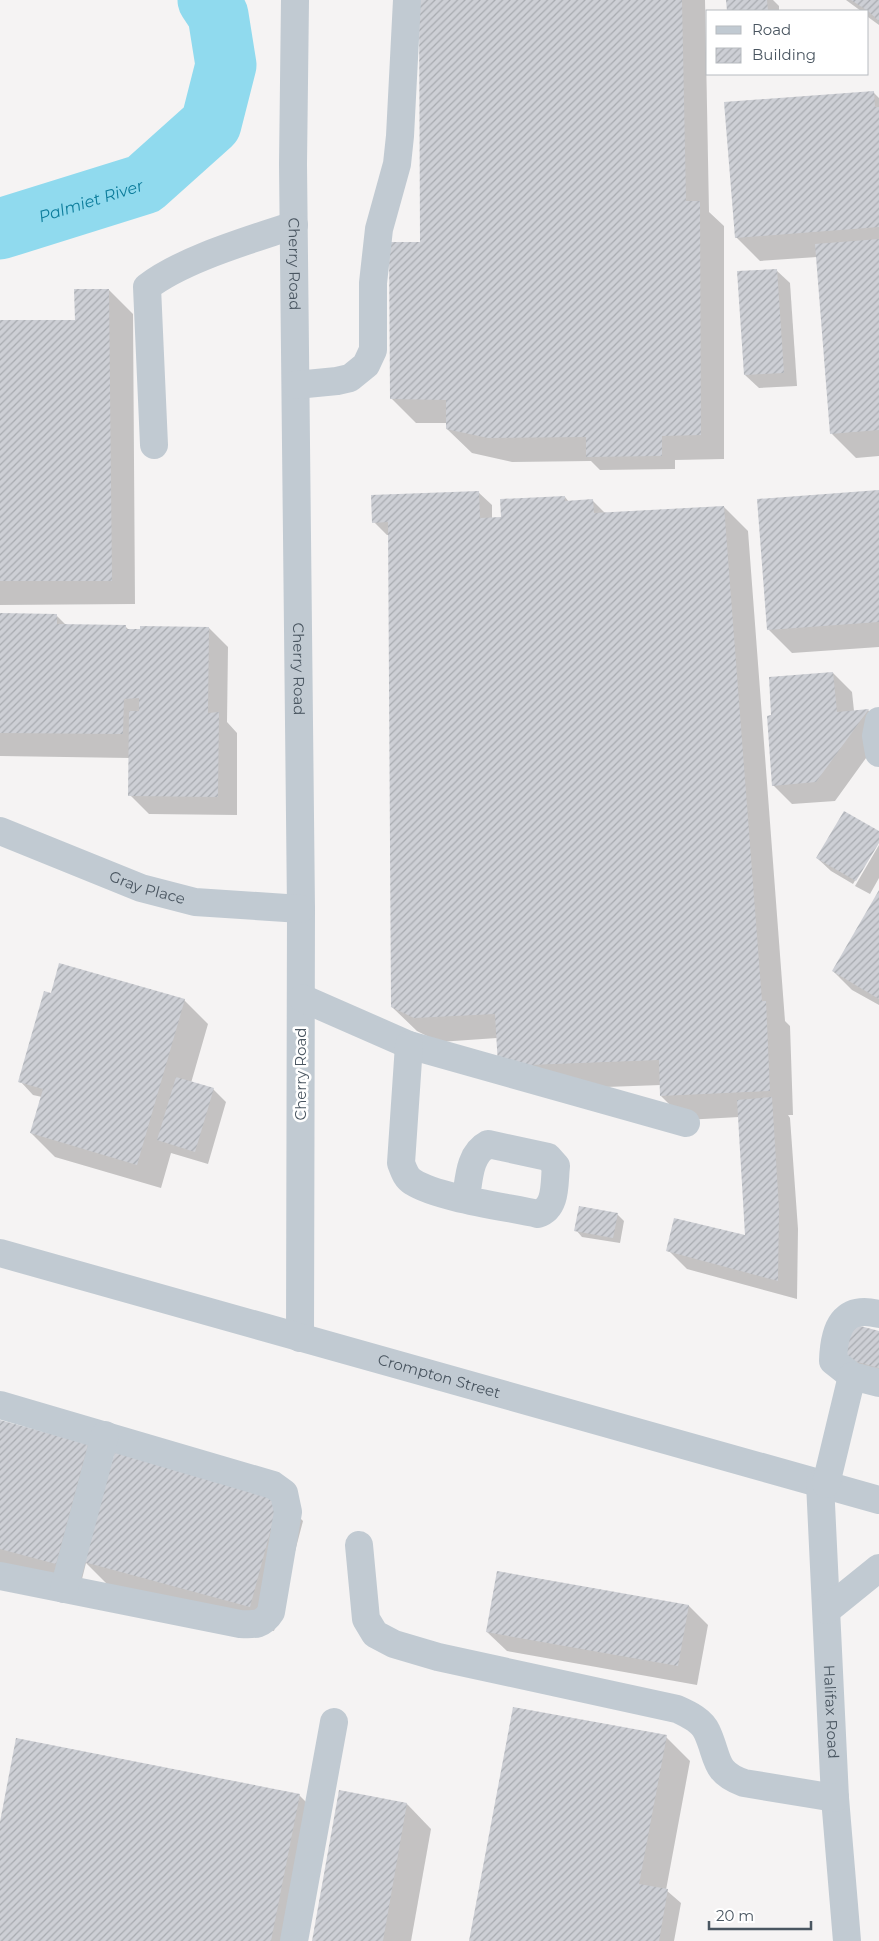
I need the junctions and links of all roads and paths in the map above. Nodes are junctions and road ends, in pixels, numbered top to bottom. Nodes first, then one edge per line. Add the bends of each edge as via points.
1 (295, 0) edge
2 (407, 0) edge
3 (294, 225) junction
4 (296, 385) junction
5 (154, 445) dead end
6 (879, 721) edge
7 (879, 753) edge
8 (0, 832) edge
9 (301, 908) junction
10 (302, 998) junction
11 (410, 1045) junction
12 (686, 1123) dead end
13 (466, 1198) dead end
14 (0, 1253) edge
15 (879, 1314) edge
16 (300, 1338) junction
17 (852, 1376) junction
18 (879, 1383) edge
19 (0, 1405) edge
20 (105, 1435) junction
21 (823, 1484) junction
22 (879, 1500) edge
23 (358, 1545) dead end
24 (879, 1568) edge
25 (0, 1576) edge
26 (64, 1589) junction
27 (827, 1610) junction
28 (334, 1722) dead end
29 (835, 1798) junction
30 (294, 1941) edge
31 (847, 1941) edge

1 - 3 street, Cherry Road
2 - 4 street via 397,164 379,229 373,283 373,350 366,365 350,378
3 - 4 street, Cherry Road
3 - 5 street via 162,275 147,286
4 - 9 street, Cherry Road
6 - 7 street via 876,736
8 - 9 street, Gray Place via 142,888 196,902
9 - 10 street, Cherry Road
10 - 11 street
10 - 16 street, Cherry Road
11 - 12 street
11 - 13 street via 401,1163 404,1174 413,1182 444,1194
14 - 16 street, Crompton Street
15 - 17 street via 860,1310 850,1313 842,1324 834,1344 833,1361
16 - 21 street, Crompton Street
17 - 18 street
17 - 21 street, Halifax Road
19 - 20 street
20 - 26 street
20 - 26 street via 273,1485 284,1493 288,1512 271,1612 257,1625 240,1624
21 - 22 street, Crompton Street
21 - 27 street, Halifax Road
23 - 29 street via 366,1619 376,1634 394,1644 438,1657 677,1709 689,1714 707,1731 718,1764 730,1778
24 - 27 street
25 - 26 street
27 - 29 street, Halifax Road
28 - 30 street
29 - 31 street, Halifax Road

